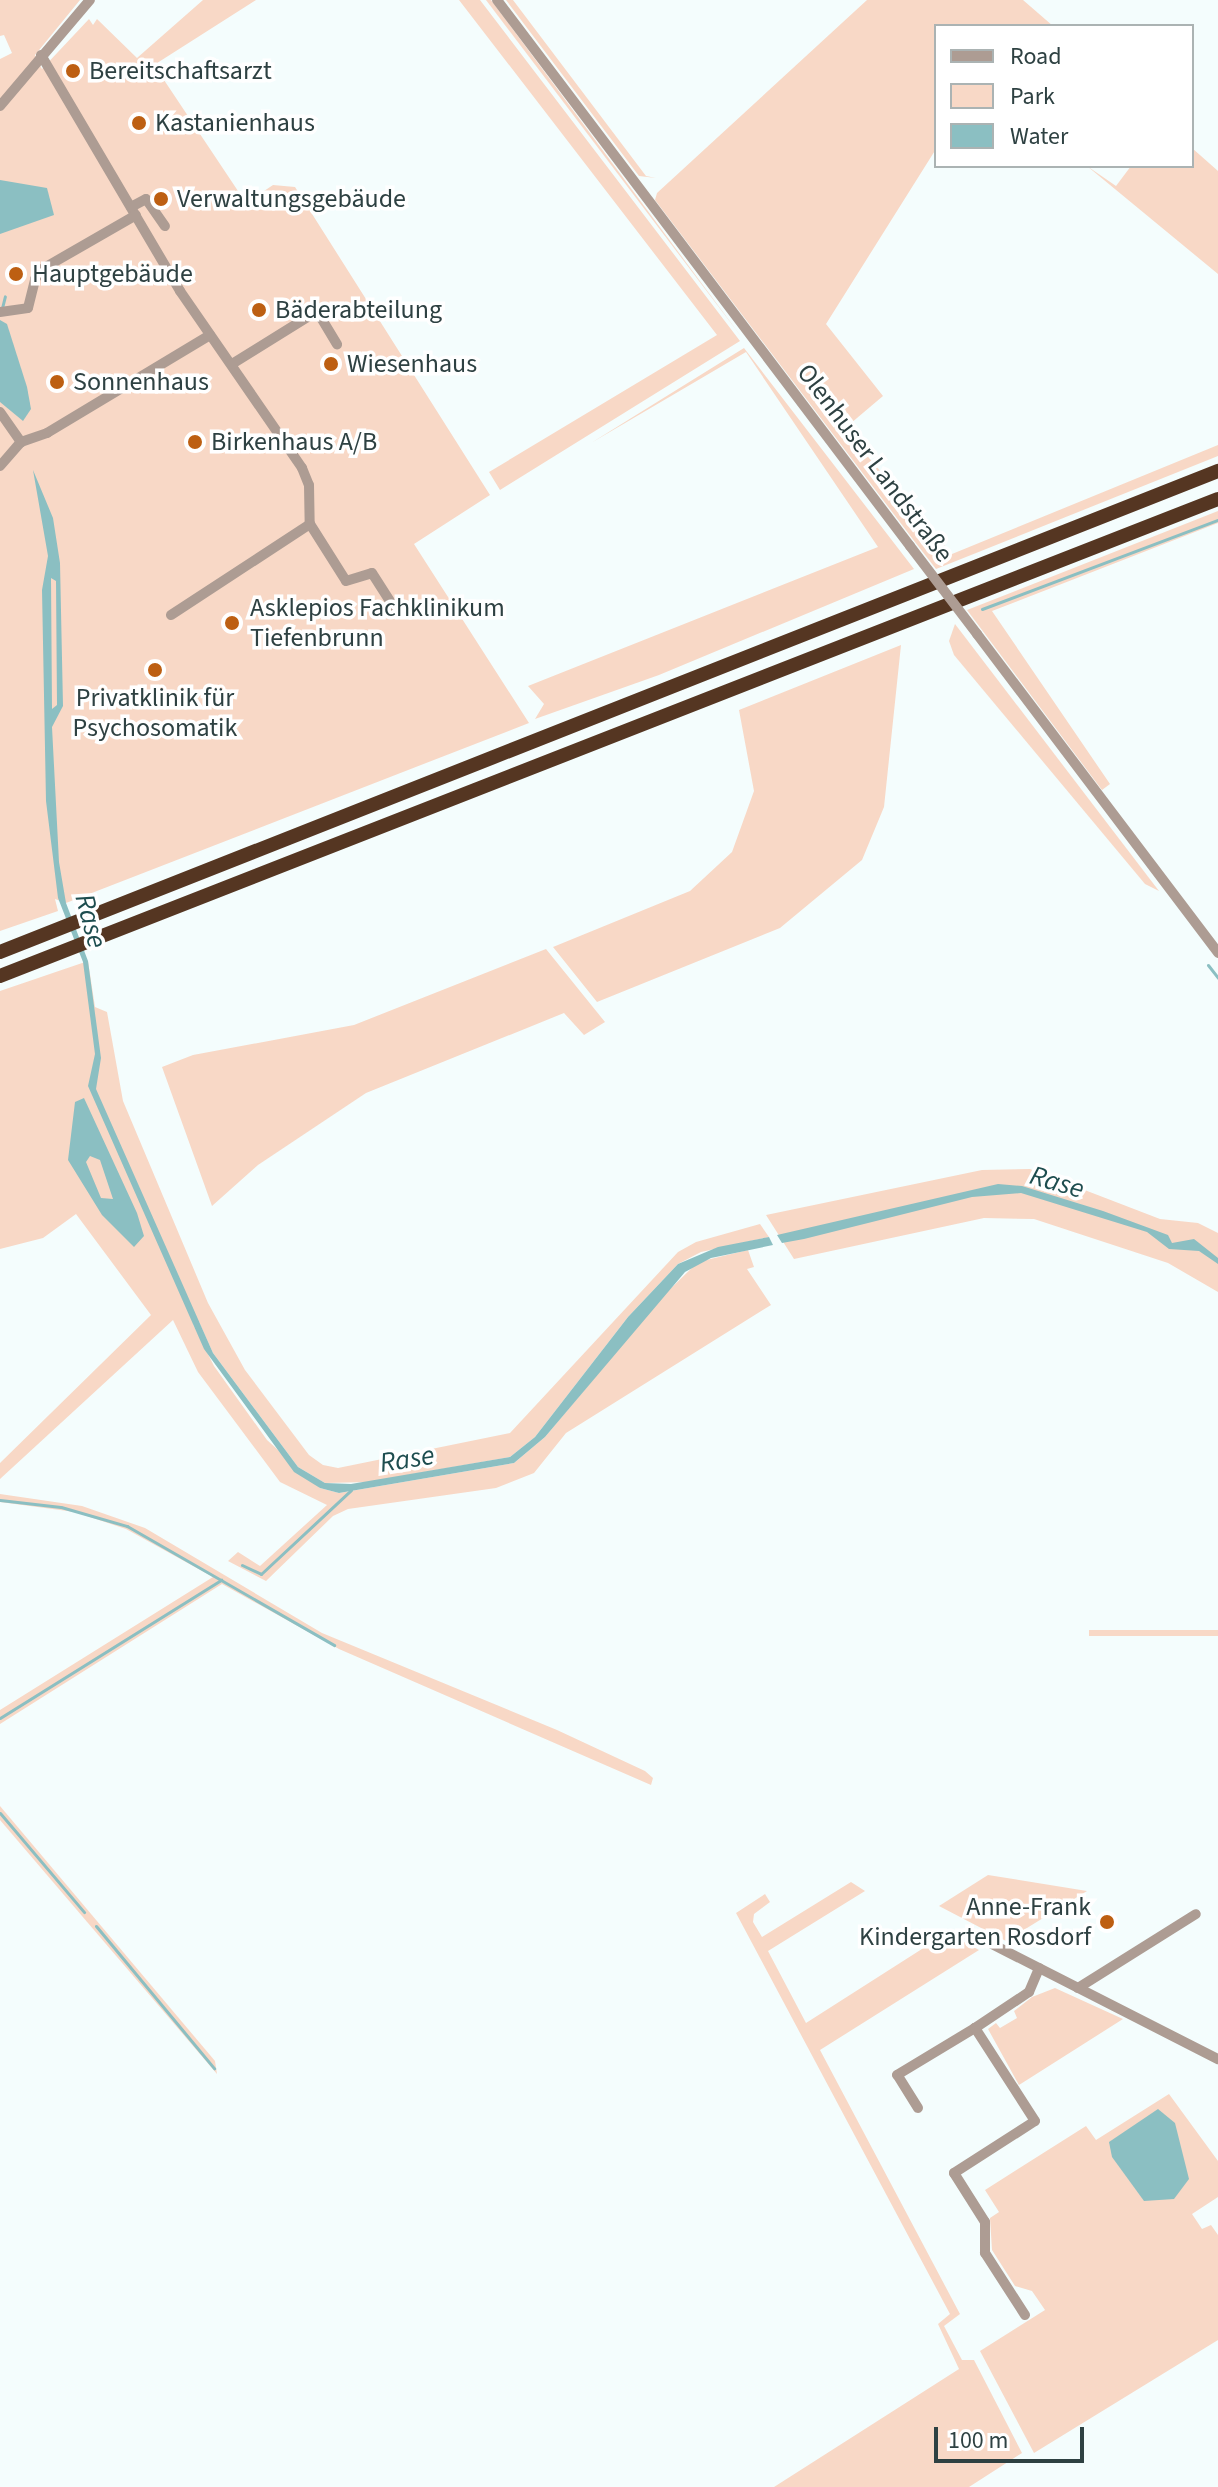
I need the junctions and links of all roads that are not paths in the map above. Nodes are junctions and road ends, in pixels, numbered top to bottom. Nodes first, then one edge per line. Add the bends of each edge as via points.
1 (90, 0) edge
2 (497, 0) edge
3 (41, 55) junction
4 (0, 106) edge
5 (136, 215) junction
6 (156, 215) junction
7 (165, 226) dead end
8 (2, 312) edge
9 (210, 335) junction
10 (337, 344) dead end
11 (232, 364) junction
12 (0, 412) edge
13 (21, 442) junction
14 (0, 466) edge
15 (1218, 471) edge
16 (1218, 499) edge
17 (310, 524) junction
18 (395, 609) dead end
19 (171, 615) dead end
20 (0, 952) edge
21 (1218, 953) edge
22 (0, 976) edge
23 (1196, 1914) dead end
24 (990, 1943) dead end
25 (1039, 1968) junction
26 (1078, 1988) junction
27 (975, 2028) junction
28 (1218, 2059) edge
29 (918, 2108) dead end
30 (1025, 2315) dead end

1 - 3 street
2 - 21 street, Olenhuser Landstraße, bridge
3 - 4 street
3 - 5 street
5 - 6 street
5 - 6 street via 146,199
5 - 8 street via 44,268 35,279 30,306
5 - 9 street
6 - 7 street
9 - 11 street
9 - 13 street via 47,433
10 - 11 street via 317,311
11 - 17 street via 306,476
12 - 13 street
13 - 14 street
15 - 20 highway
16 - 22 highway
17 - 18 street via 346,581 372,573
17 - 19 street
23 - 26 street
24 - 25 street
25 - 26 street
25 - 27 street via 1029,1992
26 - 28 street
27 - 29 street via 897,2075
27 - 30 street via 1035,2121 954,2173 985,2222 985,2253

